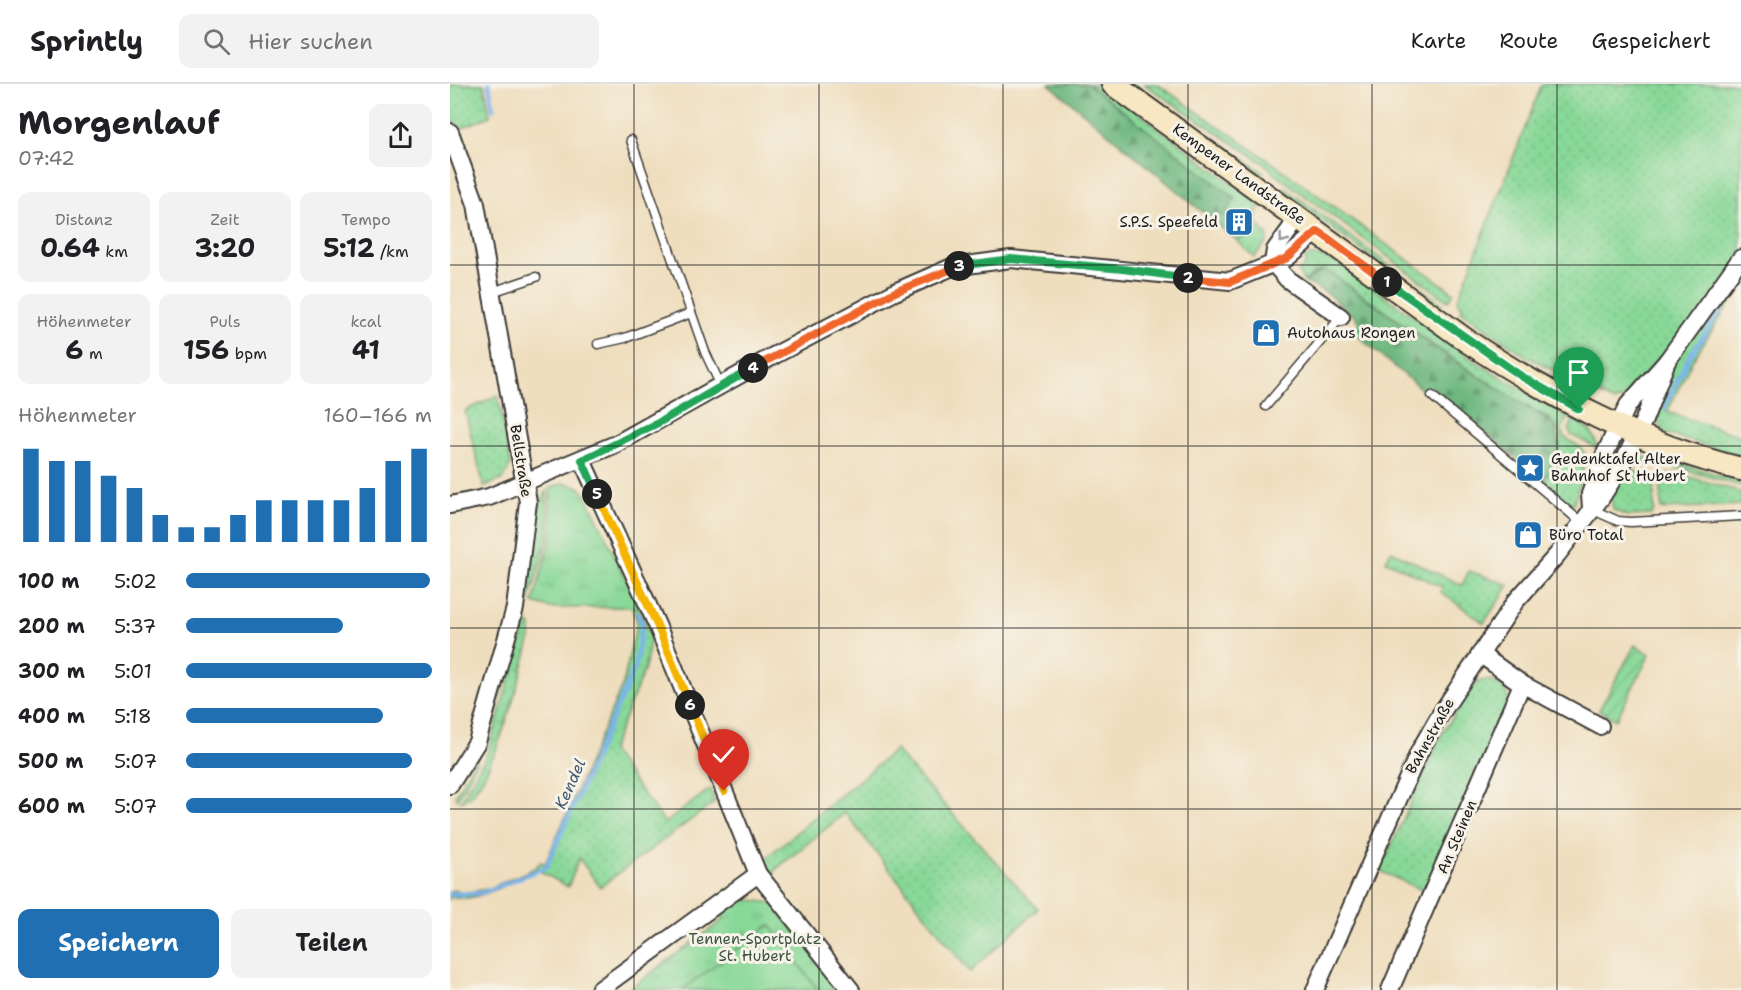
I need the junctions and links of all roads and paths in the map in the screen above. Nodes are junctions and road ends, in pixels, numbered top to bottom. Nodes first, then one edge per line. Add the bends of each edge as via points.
1 (1113, 84) edge
2 (450, 132) edge
3 (631, 140) dead end
4 (1299, 217) junction
5 (1318, 231) junction
6 (1741, 258) edge
7 (1273, 263) junction
8 (536, 277) dead end
9 (492, 292) junction
10 (692, 313) junction
11 (1341, 317) joint
12 (598, 344) dead end
13 (721, 387) junction
14 (1432, 396) dead end
15 (1266, 406) dead end
16 (1627, 430) junction
17 (582, 460) junction
18 (1741, 469) edge
19 (525, 483) junction
20 (450, 505) edge
21 (1586, 516) junction
22 (1741, 516) edge
23 (1480, 654) junction
24 (1522, 684) junction
25 (1600, 726) dead end
26 (450, 785) edge
27 (758, 874) junction
28 (599, 990) edge
29 (851, 990) edge
30 (1315, 990) edge
31 (1390, 990) edge

1 - 4 street, Kempener Landstraße
2 - 9 street, Bellstraße via 476,204
3 - 10 lane
4 - 5 street, Kempener Landstraße
4 -> 7 street via 1275,250
5 - 7 street via 1287,258
5 - 16 street, Kempener Landstraße via 1512,371
6 - 16 street via 1667,362 1628,405
7 - 11 street via 1287,279
7 - 13 street via 1230,282 1011,259 951,267 895,292
8 - 9 lane
9 - 19 street, Bellstraße
10 - 12 lane
10 - 13 lane
11 - 15 lane
13 - 17 street
14 - 21 lane
16 - 18 street, Kempener Landstraße via 1684,453
16 - 21 street via 1590,494
17 - 19 street
17 - 27 street via 657,625
19 - 20 street via 489,497
19 - 26 street, Bellstraße via 528,502 515,608 477,742
21 - 22 lane via 1631,522
21 - 23 street, Bahnstraße via 1515,602
23 - 24 street
23 - 30 street, Bahnstraße via 1420,750
24 - 25 street
24 - 31 street, An Steinen
27 - 28 street
27 - 29 street

